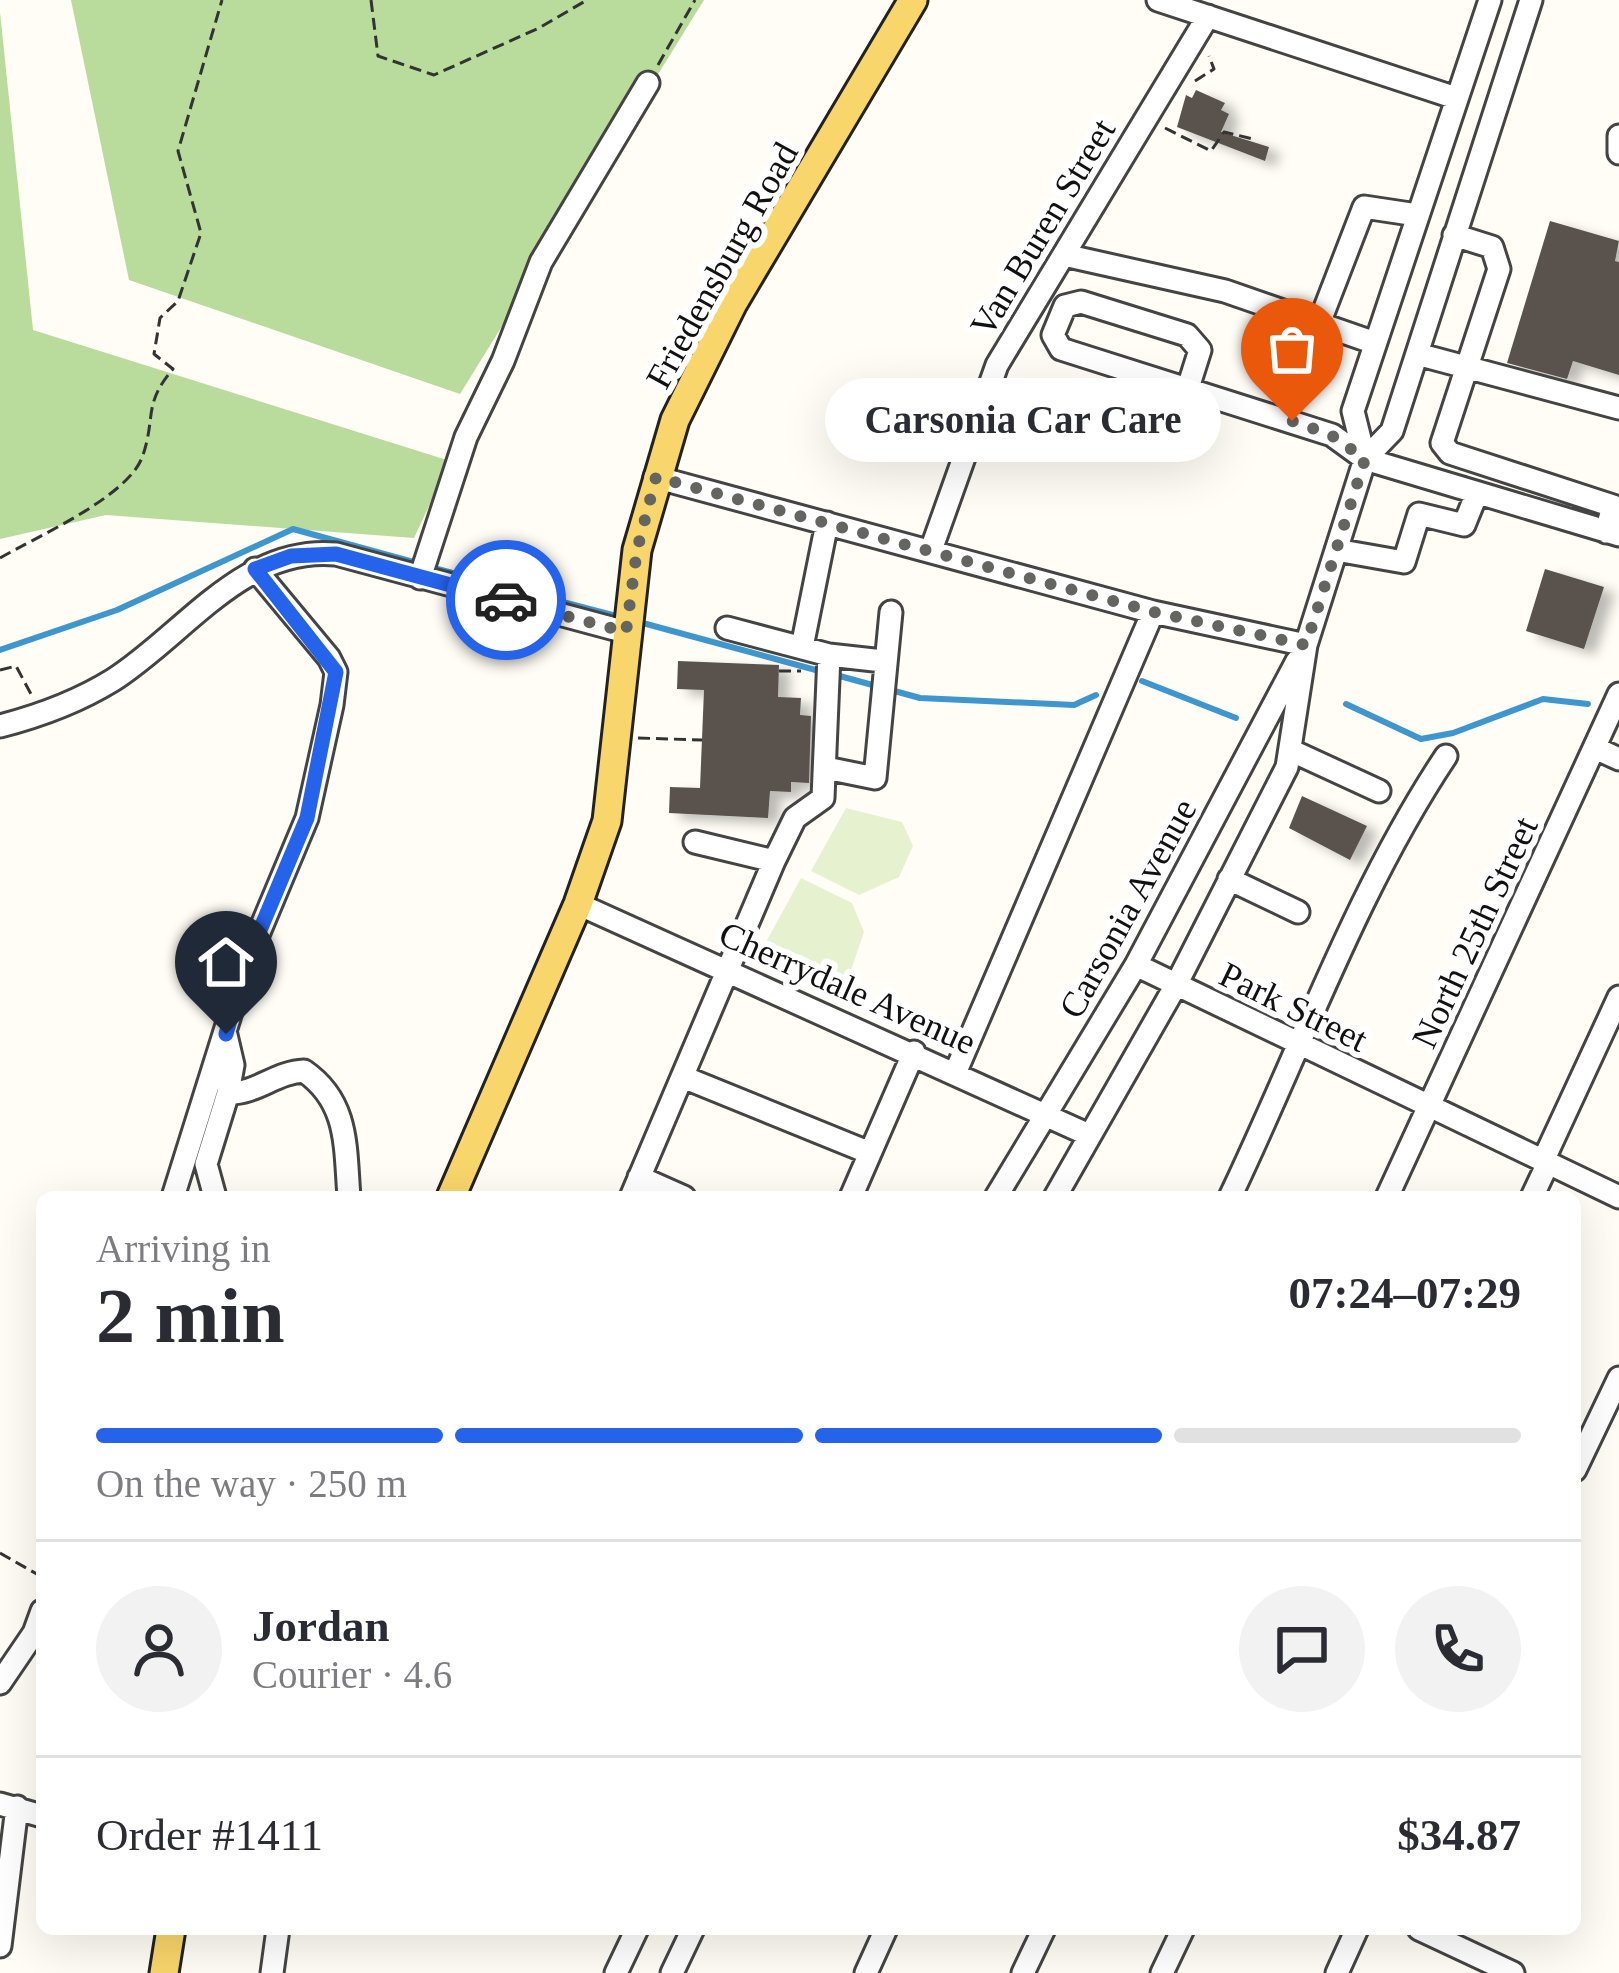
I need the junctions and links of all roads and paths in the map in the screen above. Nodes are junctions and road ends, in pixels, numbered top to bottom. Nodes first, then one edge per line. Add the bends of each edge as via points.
1 (222, 0) edge
2 (371, 0) edge
3 (587, 0) edge
4 (695, 0) edge
5 (914, 0) edge
6 (1158, 0) edge
7 (1490, 0) edge
8 (1531, 0) edge
9 (1208, 16) junction
10 (1206, 51) dead end
11 (648, 82) joint
12 (1184, 84) dead end
13 (1456, 98) junction
14 (1169, 112) dead end
15 (1619, 136) edge
16 (1252, 140) dead end
17 (1619, 153) edge
18 (1417, 215) junction
19 (1454, 235) junction
20 (1064, 255) junction
21 (1320, 321) junction
22 (1375, 343) junction
23 (1417, 354) junction
24 (1468, 367) junction
25 (1187, 392) junction
26 (1619, 408) edge
27 (1365, 459) junction
28 (656, 477) junction
29 (1477, 494) junction
30 (1616, 497) edge
31 (827, 523) junction
32 (1612, 534) edge
33 (931, 550) junction
34 (1336, 550) junction
35 (0, 558) edge
36 (255, 569) junction
37 (420, 578) junction
38 (891, 612) dead end
39 (1154, 612) junction
40 (727, 628) dead end
41 (626, 632) junction
42 (1306, 645) junction
43 (802, 647) junction
44 (829, 655) junction
45 (883, 661) junction
46 (0, 670) edge
47 (1619, 694) edge
48 (41, 713) junction
49 (0, 726) edge
50 (617, 737) junction
51 (702, 740) dead end
52 (1595, 748) junction
53 (1289, 750) junction
54 (1446, 756) dead end
55 (1619, 759) edge
56 (826, 769) junction
57 (1379, 791) dead end
58 (695, 842) dead end
59 (774, 861) junction
60 (1229, 879) junction
61 (578, 904) junction
62 (1298, 912) dead end
63 (1136, 965) junction
64 (725, 970) junction
65 (1176, 985) junction
66 (1619, 997) edge
67 (226, 1034) junction
68 (1301, 1047) junction
69 (914, 1052) junction
70 (956, 1070) junction
71 (683, 1077) junction
72 (228, 1093) junction
73 (1430, 1106) junction
74 (1046, 1114) junction
75 (1089, 1135) junction
76 (870, 1153) junction
77 (1545, 1162) junction
78 (635, 1187) edge
79 (174, 1191) edge
80 (213, 1191) edge
81 (349, 1191) edge
82 (455, 1191) edge
83 (854, 1191) edge
84 (1000, 1191) edge
85 (1057, 1191) edge
86 (1233, 1191) edge
87 (1391, 1191) edge
88 (1534, 1191) edge
89 (1619, 1197) edge
90 (1619, 1378) edge
91 (1581, 1457) edge
92 (0, 1552) edge
93 (36, 1573) edge
94 (36, 1627) edge
95 (0, 1682) edge
96 (8, 1806) edge
97 (170, 1935) edge
98 (277, 1935) edge
99 (634, 1935) edge
100 (689, 1935) edge
101 (883, 1935) edge
102 (1041, 1935) edge
103 (1180, 1935) edge
104 (1354, 1935) edge
105 (1432, 1935) edge
106 (0, 1946) edge
107 (164, 1973) edge
108 (272, 1973) edge
109 (616, 1973) edge
110 (672, 1973) edge
111 (866, 1973) edge
112 (1023, 1973) edge
113 (1162, 1973) edge
114 (1337, 1973) edge
115 (1513, 1973) edge

1 - 35 path via 178,151 201,233 178,302 160,317 154,354 173,369 151,394 143,455 129,482
2 - 3 path via 378,56 434,75
4 - 11 path
5 - 28 main road, Friedensburg Road via 698,368
6 - 9 street
7 - 13 street, Carsonia Avenue
8 - 19 street, Carsonia Avenue
9 - 13 street
9 - 20 street, Van Buren Street
10 - 12 path via 1214,69
11 - 37 street via 541,262 466,437
13 - 18 street, Carsonia Avenue
14 - 16 path via 1161,126 1210,151 1223,132
15 - 17 street
18 - 21 street via 1364,207
18 - 22 street, Carsonia Avenue
19 - 23 street, Carsonia Avenue
19 - 24 street via 1498,255
20 - 21 street
20 - 33 street, Van Buren Street via 997,365
21 - 22 street
22 - 27 street, Carsonia Avenue via 1353,410
23 - 24 street
23 - 27 street, Carsonia Avenue via 1392,431
24 - 26 street
24 - 30 street via 1442,443 1450,453
25 - 25 street via 1061,349 1053,335 1065,305 1081,302 1187,335 1200,350
25 - 27 street via 1331,435
27 - 29 street
27 - 34 street, Carsonia Avenue
28 - 31 street
28 - 41 main road, Friedensburg Road
29 - 32 street
29 - 34 street via 1464,525 1419,514 1404,562
30 - 32 street
31 - 33 street
31 - 43 street
33 - 39 street
34 - 42 street, Carsonia Avenue
36 - 37 street via 318,553
36 - 48 street via 115,679
36 - 67 street via 336,672 303,833 253,946
37 - 41 street
38 - 45 street
39 - 42 street
39 - 70 street
40 - 43 street
41 - 50 main road, Friedensburg Road
42 - 53 street, Carsonia Avenue
42 - 63 street, Carsonia Avenue
43 - 44 street
44 - 45 street
44 - 56 street
45 - 56 street via 875,778
46 - 48 path via 16,666
47 - 52 street, North 25th Street
48 - 49 street
50 - 51 path
50 - 61 main road, Friedensburg Road via 608,820
52 - 55 street
52 - 73 street, North 25th Street
53 - 57 street
53 - 60 street, Carsonia Avenue
54 - 68 street
56 - 59 street via 823,798 795,818
58 - 59 street
59 - 64 street
60 - 62 street
60 - 65 street, Carsonia Avenue
61 - 64 street, Cherrydale Avenue
61 - 82 main road, Friedensburg Road
63 - 65 street, Park Street
63 - 74 street, Carsonia Avenue
64 - 69 street, Cherrydale Avenue
64 - 71 street
65 - 68 street, Park Street
65 - 75 street, Carsonia Avenue
66 - 77 street
67 - 72 street
67 - 79 street
68 - 73 street, Park Street
68 - 86 street
69 - 70 street, Cherrydale Avenue
69 - 76 street
70 - 74 street, Cherrydale Avenue
71 - 76 street
71 - 78 street
72 - 80 street via 206,1164
72 - 81 street via 243,1094 284,1072 320,1082 341,1114
73 - 77 street, Park Street
73 - 87 street, North 25th Street
74 - 75 street, Cherrydale Avenue
74 - 84 street, Carsonia Avenue
75 - 85 street, Carsonia Avenue
76 - 83 street
77 - 88 street
77 - 89 street, Park Street
90 - 91 street
92 - 93 path
94 - 95 street
96 - 106 street
97 - 107 main road
98 - 108 street
99 - 109 street
100 - 110 street
101 - 111 street
102 - 112 street
103 - 113 street
104 - 114 street
105 - 115 street

